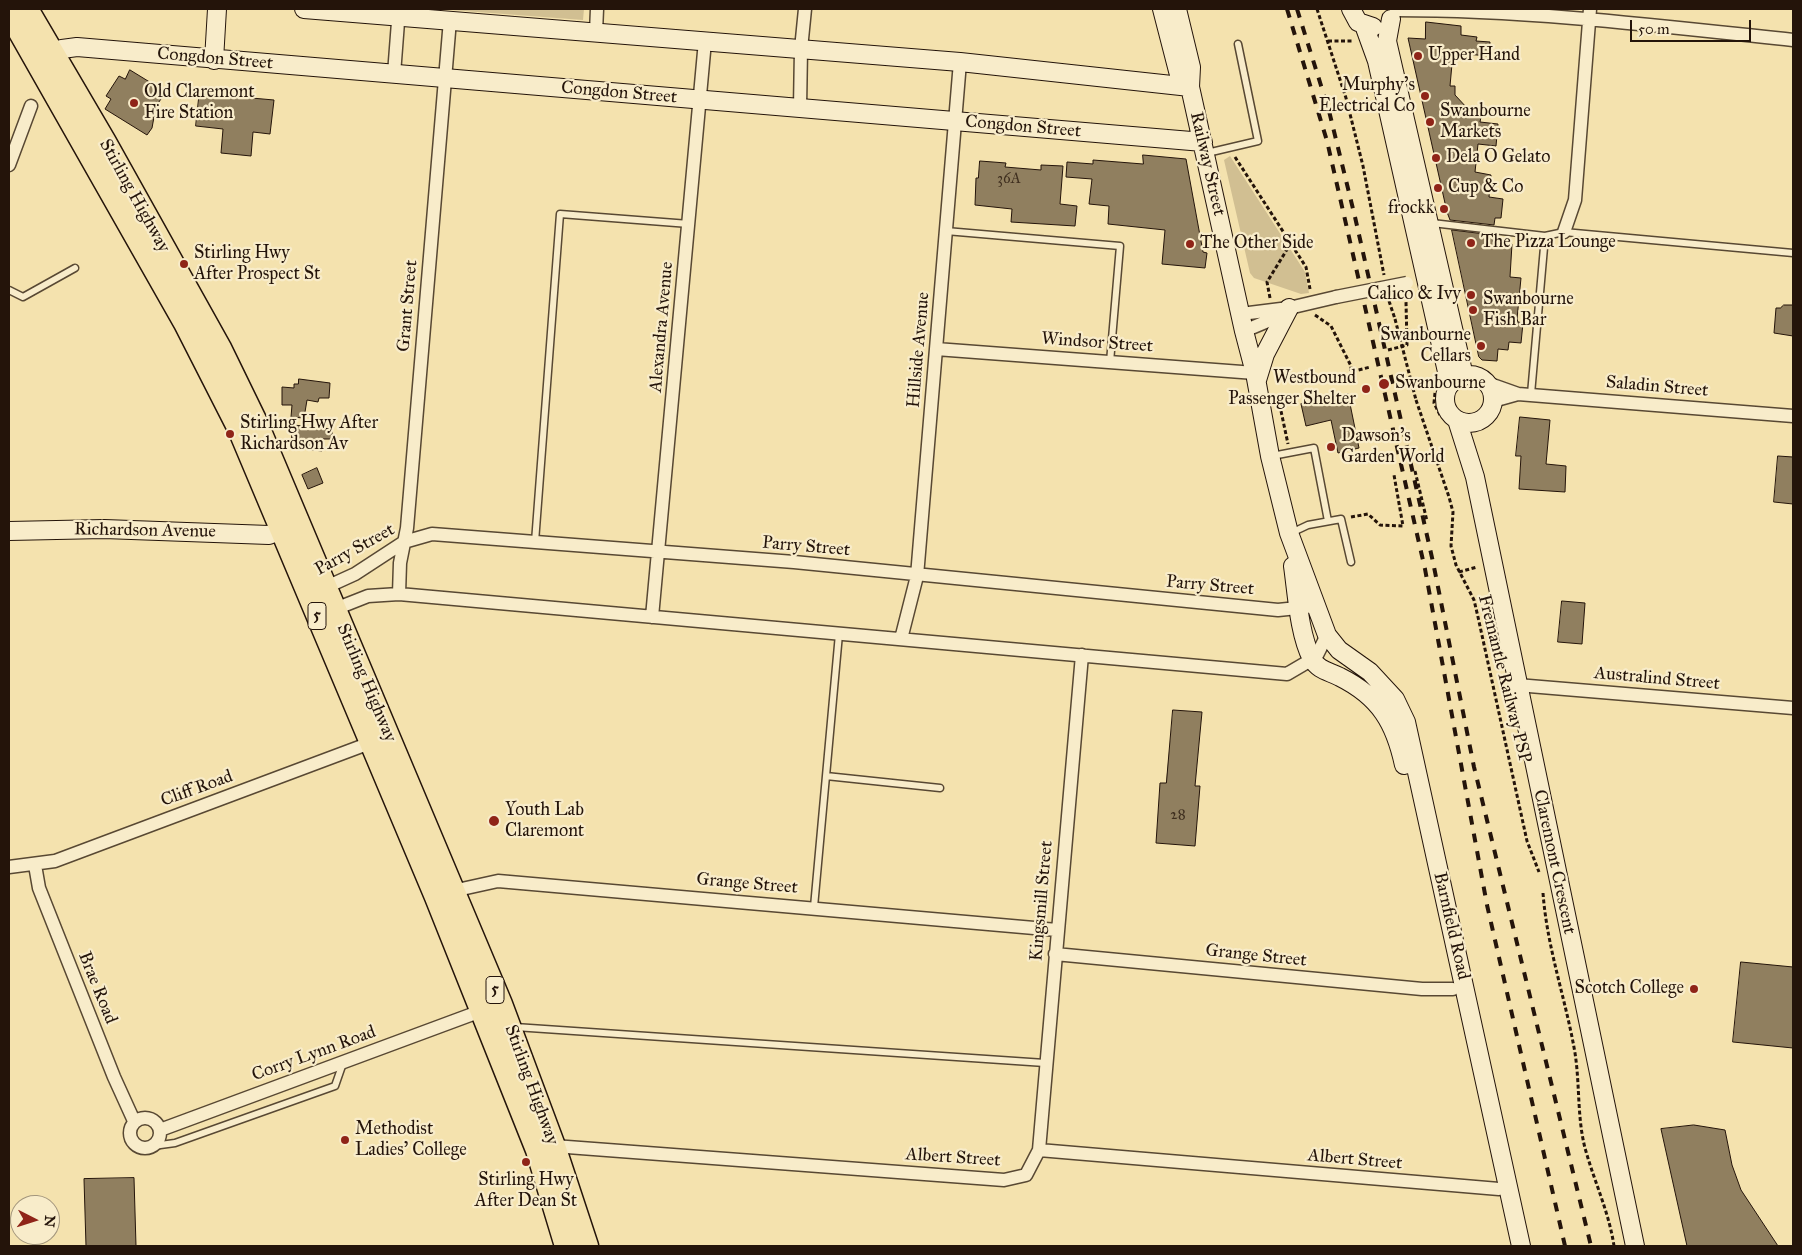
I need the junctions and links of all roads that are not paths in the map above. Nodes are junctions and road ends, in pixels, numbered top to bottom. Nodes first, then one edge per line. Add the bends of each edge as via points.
1 (217, 9) edge
2 (304, 9) edge
3 (597, 9) edge
4 (805, 9) edge
5 (1162, 9) edge
6 (1177, 9) edge
7 (1350, 9) edge
8 (1448, 9) edge
9 (16, 11) edge
10 (399, 13) edge
11 (1394, 13) edge
12 (1590, 14) edge
13 (450, 20) junction
14 (1364, 25) junction
15 (596, 32) junction
16 (1793, 40) edge
17 (705, 41) junction
18 (1238, 44) dead end
19 (801, 49) junction
20 (45, 58) junction
21 (214, 60) junction
22 (960, 62) junction
23 (394, 74) junction
24 (446, 78) junction
25 (1190, 87) junction
26 (700, 99) junction
27 (31, 106) dead end
28 (800, 108) junction
29 (955, 121) junction
30 (1210, 148) junction
31 (9, 165) edge
32 (1428, 223) junction
33 (689, 224) junction
34 (946, 231) junction
35 (1564, 232) junction
36 (1545, 236) junction
37 (1793, 253) edge
38 (75, 268) dead end
39 (1432, 279) junction
40 (9, 290) edge
41 (1280, 308) junction
42 (1242, 323) junction
43 (936, 349) junction
44 (1110, 362) junction
45 (1256, 377) junction
46 (1457, 381) junction
47 (1487, 383) junction
48 (1524, 394) junction
49 (1493, 402) junction
50 (1793, 416) edge
51 (1465, 422) junction
52 (1270, 456) junction
53 (1328, 520) junction
54 (281, 530) junction
55 (9, 531) edge
56 (1289, 533) junction
57 (404, 542) junction
58 (535, 543) junction
59 (659, 553) junction
60 (1350, 562) dead end
61 (917, 576) junction
62 (317, 591) junction
63 (399, 594) junction
64 (1307, 606) junction
65 (326, 612) junction
66 (652, 617) junction
67 (839, 634) junction
68 (1327, 635) junction
69 (901, 639) junction
70 (1082, 655) junction
71 (1317, 665) junction
72 (1517, 685) junction
73 (1793, 708) edge
74 (370, 743) junction
75 (826, 776) junction
76 (940, 788) dead end
77 (35, 865) junction
78 (9, 867) edge
79 (444, 893) junction
80 (814, 907) junction
81 (1057, 930) junction
82 (1055, 954) junction
83 (1453, 989) junction
84 (481, 1012) junction
85 (510, 1027) junction
86 (343, 1062) junction
87 (1045, 1063) junction
88 (134, 1122) junction
89 (160, 1130) junction
90 (154, 1146) junction
91 (546, 1149) junction
92 (1038, 1150) junction
93 (1499, 1189) junction
94 (566, 1246) edge
95 (587, 1246) edge
96 (1508, 1246) edge
97 (1521, 1246) edge
98 (1635, 1246) edge

1 - 21 street
2 - 10 street
3 - 15 street
4 - 19 street
5 - 25 street, Railway Street via 1178,71
6 - 25 street, Railway Street via 1191,67
7 - 14 street
8 - 11 street
8 - 12 street
9 - 20 highway, Stirling Highway / 5
10 - 13 street
10 - 23 street
11 - 14 street via 1378,27
11 - 32 street, Claremont Crescent via 1387,41
12 - 16 street
12 - 35 street via 1575,200
13 - 15 street
13 - 24 street, Grant Street
14 - 39 street, Claremont Crescent
15 - 17 street
17 - 19 street
17 - 26 street, Alexandra Avenue
18 - 30 lane via 1258,141
19 - 22 street
19 - 28 street
20 - 21 street, Congdon Street via 62,49 77,47
20 - 54 highway, Stirling Highway / 5 via 214,377
20 - 62 highway, Stirling Highway / 5 via 105,142 235,377
21 - 23 street, Congdon Street
22 - 25 street
22 - 29 street, Hillside Avenue
23 - 24 street, Congdon Street
24 - 26 street, Congdon Street
24 - 57 street, Grant Street
25 - 30 street, Railway Street
26 - 28 street, Congdon Street
26 - 33 street, Alexandra Avenue
27 - 31 street
28 - 29 street, Congdon Street
29 - 30 street, Congdon Street
29 - 34 street, Hillside Avenue
30 - 42 street, Railway Street
32 - 36 lane
32 - 39 street, Claremont Crescent
33 - 58 lane via 560,214
33 - 59 street, Alexandra Avenue
34 - 43 street, Hillside Avenue
34 - 44 lane via 1120,246
35 - 36 lane
35 - 37 lane
36 - 48 lane
38 - 40 lane via 23,297
39 - 41 street, bridge via 1407,288 1336,296
39 - 46 street, Claremont Crescent
41 - 42 street via 1275,318
41 - 45 street
42 - 45 street, Railway Street
43 - 44 street, Windsor Street
43 - 61 street, Hillside Avenue
44 - 45 street, Windsor Street
45 - 52 street, Railway Street
46 - 47 street via 1476,376
46 - 51 street, Claremont Crescent via 1445,400 1451,415
47 - 48 street, Saladin Street
47 - 49 street
48 - 49 street, Saladin Street
48 - 50 street, Saladin Street
49 - 51 street via 1486,416
51 - 72 street, Claremont Crescent
52 - 53 lane via 1314,448
52 - 56 street, Railway Street
53 - 56 lane
53 - 60 lane via 1340,519
54 - 55 street, Richardson Avenue via 269,535 104,529
54 - 62 highway, Stirling Highway / 5
56 - 64 street, Railway Street
57 - 58 street, Parry Street via 432,534
57 - 62 street, Parry Street via 362,570
57 - 63 street, Grant Street
58 - 59 street, Parry Street
59 - 61 street, Parry Street via 794,562
59 - 66 street, Alexandra Avenue
61 - 64 street, Parry Street via 1278,610
61 - 69 street, Hillside Avenue
62 - 65 highway, Stirling Highway / 5
63 - 65 street via 368,596
63 - 66 street
64 - 68 street, Railway Street
64 - 71 street, Railway Street
65 - 74 highway, Stirling Highway / 5
65 - 79 highway, Stirling Highway / 5
66 - 67 street
67 - 69 street
67 - 75 lane
68 - 71 street via 1316,657
68 - 97 street, Barnfield Road via 1339,650 1370,672 1395,699 1406,722
69 - 70 street
70 - 71 street via 1286,674 1316,669
70 - 81 street, Kingsmill Street
71 - 83 street, Barnfield Road via 1370,695 1393,726
72 - 73 street, Australind Street
72 - 98 street, Claremont Crescent
74 - 77 street, Cliff Road via 74,854
74 - 79 highway, Stirling Highway / 5
75 - 76 lane
75 - 80 lane
77 - 78 street, Cliff Road
77 - 88 street, Brae Road via 39,888
79 - 80 street, Grange Street via 498,881
79 - 84 highway, Stirling Highway / 5
79 - 85 highway, Stirling Highway / 5
80 - 81 street, Grange Street
81 - 82 street, Kingsmill Street
82 - 83 street, Grange Street via 1412,988
82 - 87 street, Kingsmill Street
83 - 93 street, Barnfield Road
84 - 86 street, Corry Lynn Road
84 - 91 highway, Stirling Highway / 5
85 - 87 lane
85 - 91 highway, Stirling Highway / 5
86 - 89 street, Corry Lynn Road
86 - 90 lane via 335,1086 175,1143
87 - 92 street, Kingsmill Street
88 - 89 street via 150,1118
88 - 90 street, Brae Road via 129,1134 135,1145 141,1148
89 - 90 street
91 - 92 street, Albert Street via 1004,1180 1026,1175
91 - 94 highway, Stirling Highway / 5
91 - 95 highway, Stirling Highway / 5
92 - 93 street, Albert Street
93 - 96 street, Barnfield Road

